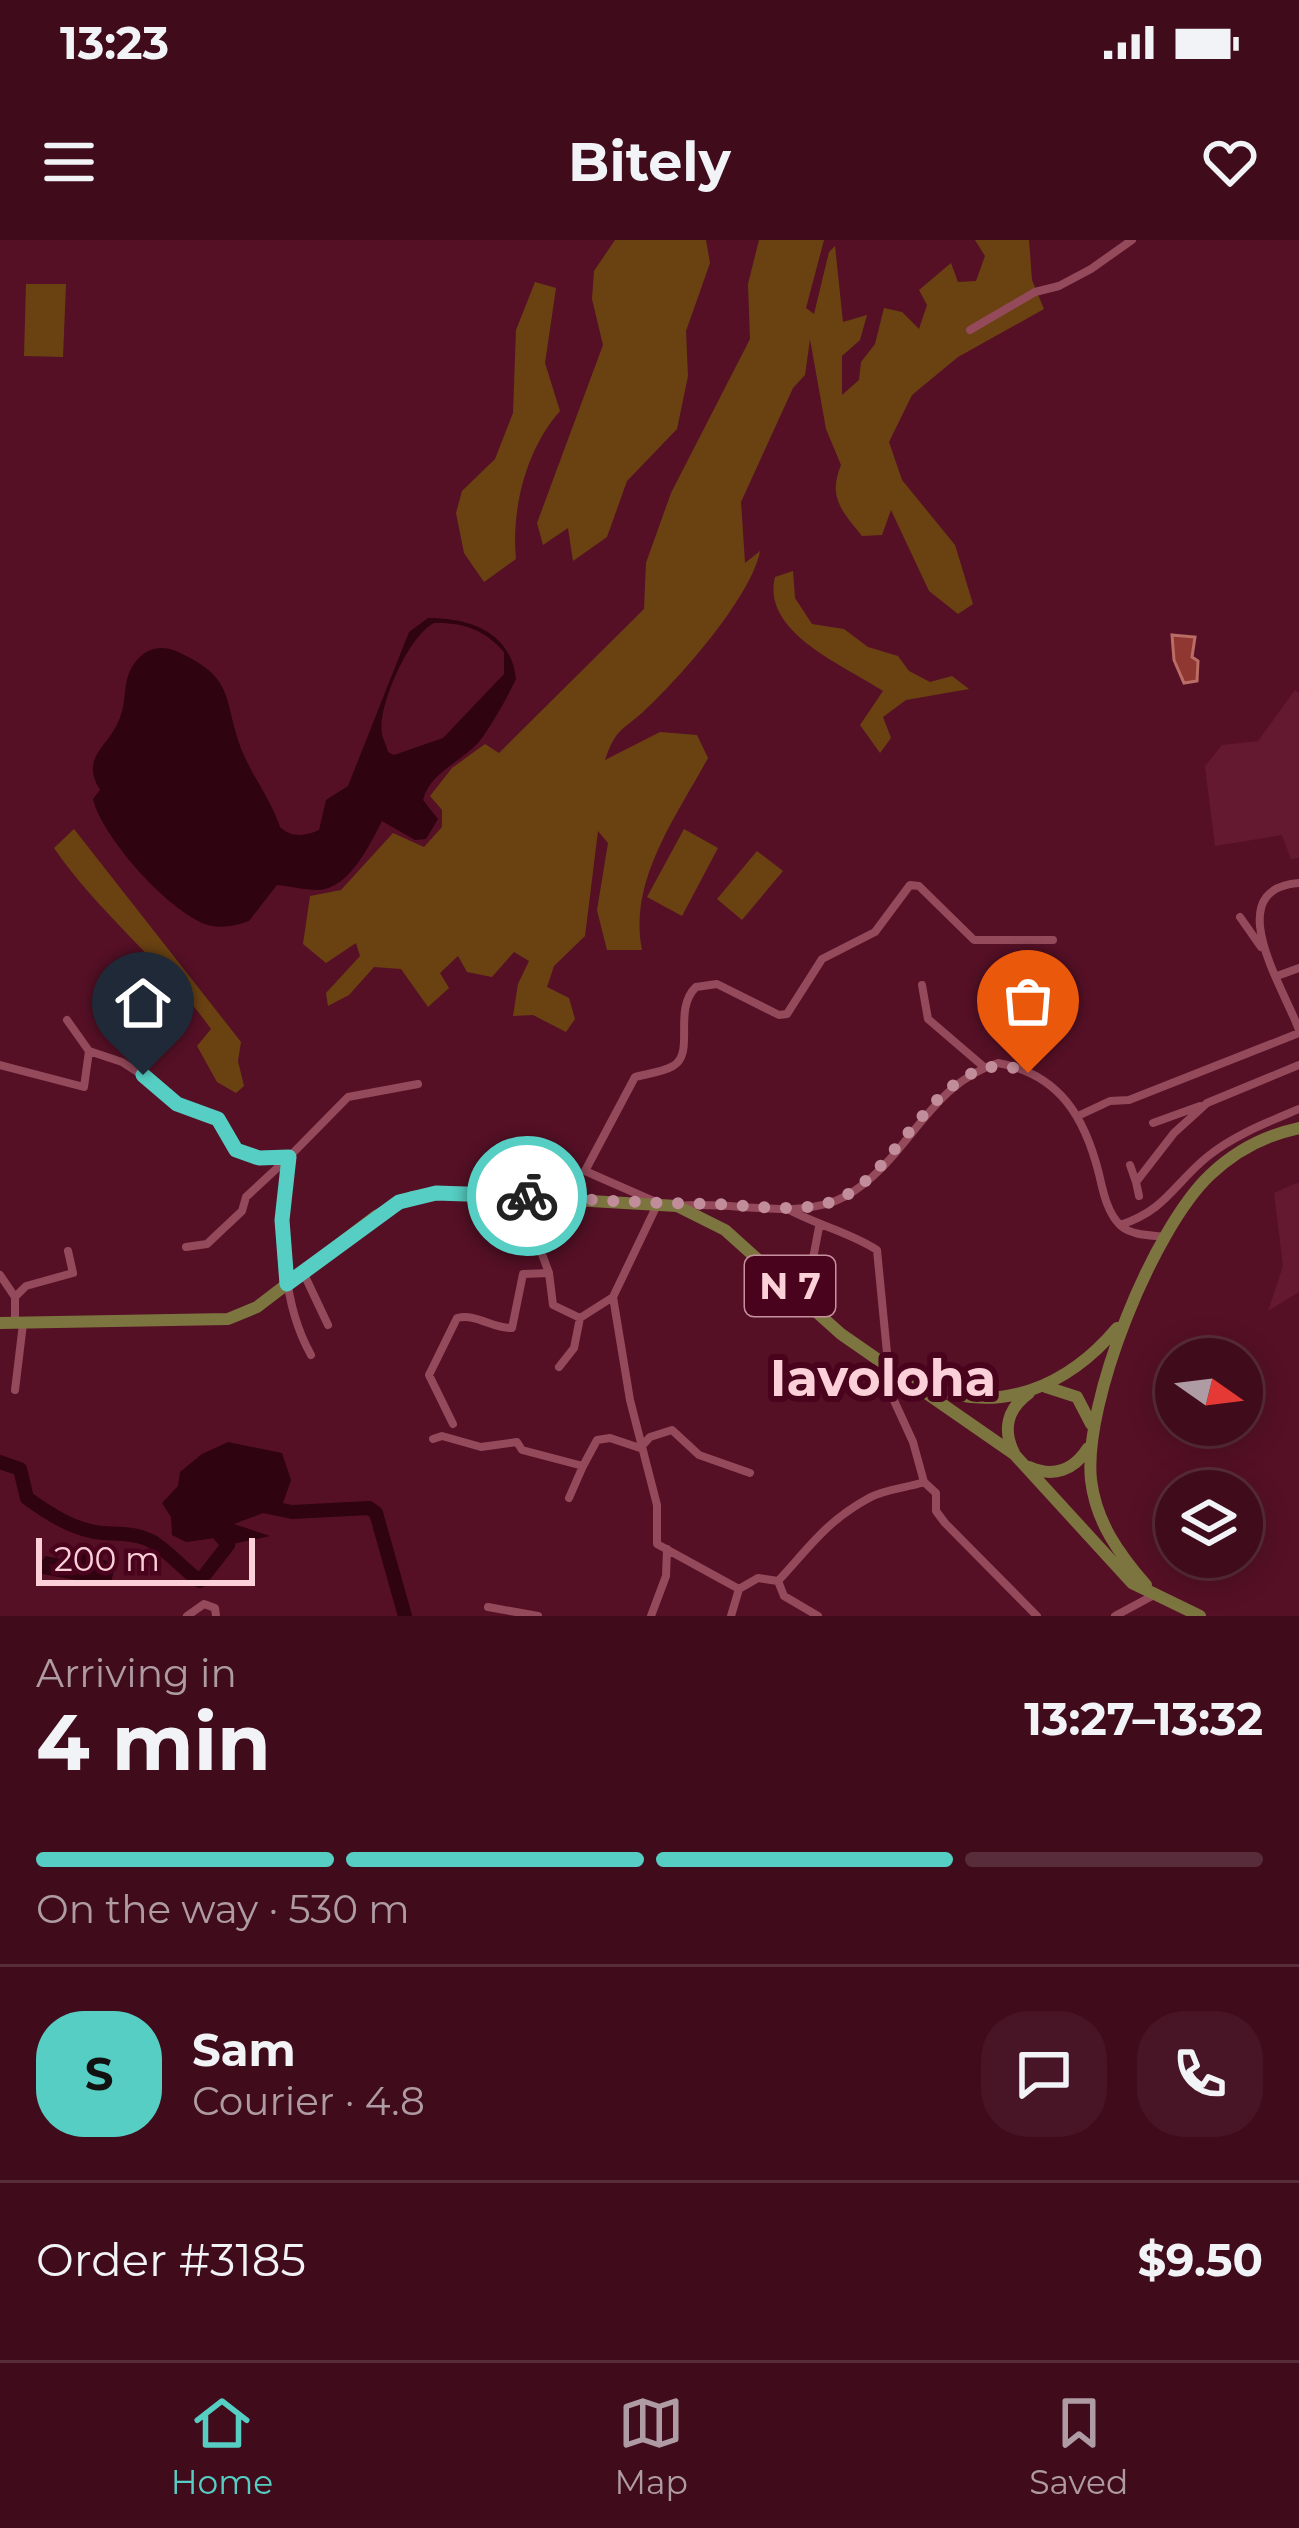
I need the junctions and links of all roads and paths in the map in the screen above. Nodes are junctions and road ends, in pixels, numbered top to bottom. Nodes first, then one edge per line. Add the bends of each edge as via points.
1 (1132, 240) edge
2 (970, 330) dead end
3 (1299, 884) edge
4 (1240, 917) dead end
5 (1053, 940) dead end
6 (1267, 952) junction
7 (1299, 968) edge
8 (1277, 976) junction
9 (922, 985) dead end
10 (1296, 1011) edge
11 (67, 1019) dead end
12 (1299, 1031) edge
13 (89, 1051) junction
14 (1299, 1064) edge
15 (0, 1065) edge
16 (984, 1067) junction
17 (418, 1084) dead end
18 (1208, 1103) junction
19 (1299, 1108) edge
20 (1080, 1115) junction
21 (1153, 1123) dead end
22 (1299, 1128) edge
23 (289, 1157) junction
24 (1130, 1165) dead end
25 (1136, 1181) junction
26 (520, 1196) junction
27 (1139, 1196) dead end
28 (658, 1203) junction
29 (676, 1206) junction
30 (783, 1207) junction
31 (1120, 1225) junction
32 (819, 1227) junction
33 (1168, 1237) junction
34 (186, 1247) dead end
35 (68, 1251) dead end
36 (302, 1272) junction
37 (549, 1274) junction
38 (0, 1275) edge
39 (287, 1284) junction
40 (815, 1285) dead end
41 (15, 1297) junction
42 (614, 1297) junction
43 (580, 1318) junction
44 (1125, 1318) junction
45 (13, 1323) edge
46 (328, 1325) dead end
47 (310, 1355) dead end
48 (559, 1366) dead end
49 (894, 1369) junction
50 (15, 1390) dead end
51 (1036, 1390) junction
52 (453, 1424) dead end
53 (1091, 1434) junction
54 (433, 1439) dead end
55 (640, 1448) junction
56 (1018, 1458) junction
57 (583, 1466) junction
58 (750, 1473) dead end
59 (924, 1483) junction
60 (569, 1498) dead end
61 (667, 1549) junction
62 (778, 1581) junction
63 (739, 1589) junction
64 (1154, 1595) junction
65 (488, 1607) dead end
66 (187, 1616) edge
67 (216, 1616) edge
68 (538, 1616) edge
69 (651, 1616) edge
70 (731, 1616) edge
71 (818, 1616) edge
72 (1037, 1616) edge
73 (1115, 1616) edge
74 (1199, 1616) edge

1 - 2 street
3 - 6 street via 1273,890 1263,903 1257,929
4 - 6 street
5 - 28 street via 974,940 910,885 875,932 823,959 787,1014 717,984 696,987 685,1003 681,1057 635,1077 585,1172
6 - 8 street
7 - 8 street
8 - 10 street
9 - 16 street via 928,1019
10 - 12 street
11 - 13 street
12 - 20 street
13 - 15 street via 84,1087
13 - 23 street via 218,1119 236,1150
14 - 18 street
16 - 20 street via 1028,1073
16 - 30 street via 952,1087 844,1197
17 - 23 street via 349,1096
18 - 21 street
18 - 25 street
19 - 31 street via 1220,1149 1166,1202
20 - 31 street
22 - 33 main road via 1252,1145 1210,1175
23 - 34 street via 207,1244
23 - 39 street via 282,1220
24 - 25 street
25 - 27 street
26 - 28 main road, N 7
26 - 36 main road, N 7 via 436,1193 399,1202
26 - 37 street
28 - 29 main road, N 7
28 - 42 street
29 - 30 street
29 - 49 main road, N 7 via 754,1251 841,1334
30 - 32 street
31 - 33 street
32 - 40 street
32 - 49 street via 877,1250
33 - 44 main road
35 - 41 street via 73,1273
36 - 39 main road, N 7
36 - 46 street
37 - 43 street via 553,1305
37 - 52 street via 523,1274 512,1328 458,1318 429,1376
38 - 41 street
39 - 45 main road, N 7 via 244,1314 213,1322
39 - 47 street
41 - 45 street
42 - 43 street
42 - 55 street
43 - 48 street via 574,1348
44 - 51 main road via 1082,1364
44 - 53 main road
45 - 50 street
49 - 51 main road via 980,1398
49 - 56 main road
49 - 59 street via 891,1394
51 - 53 main road via 1072,1394 1086,1408
51 - 56 main road via 1008,1421
53 - 56 main road via 1080,1460 1061,1471 1040,1472
53 - 64 main road via 1091,1483 1103,1523
54 - 57 street via 481,1447 518,1442 522,1450
55 - 57 street via 596,1440
55 - 58 street via 672,1430 699,1455
55 - 61 street via 657,1504 657,1544
56 - 64 main road via 1114,1567
57 - 60 street
59 - 62 street via 871,1496 811,1539
59 - 72 street via 936,1493 935,1511
61 - 63 street
61 - 69 street
62 - 63 street via 758,1578
62 - 71 street via 784,1597
63 - 70 street
64 - 73 street
64 - 74 main road
65 - 68 street
66 - 67 street via 204,1604

